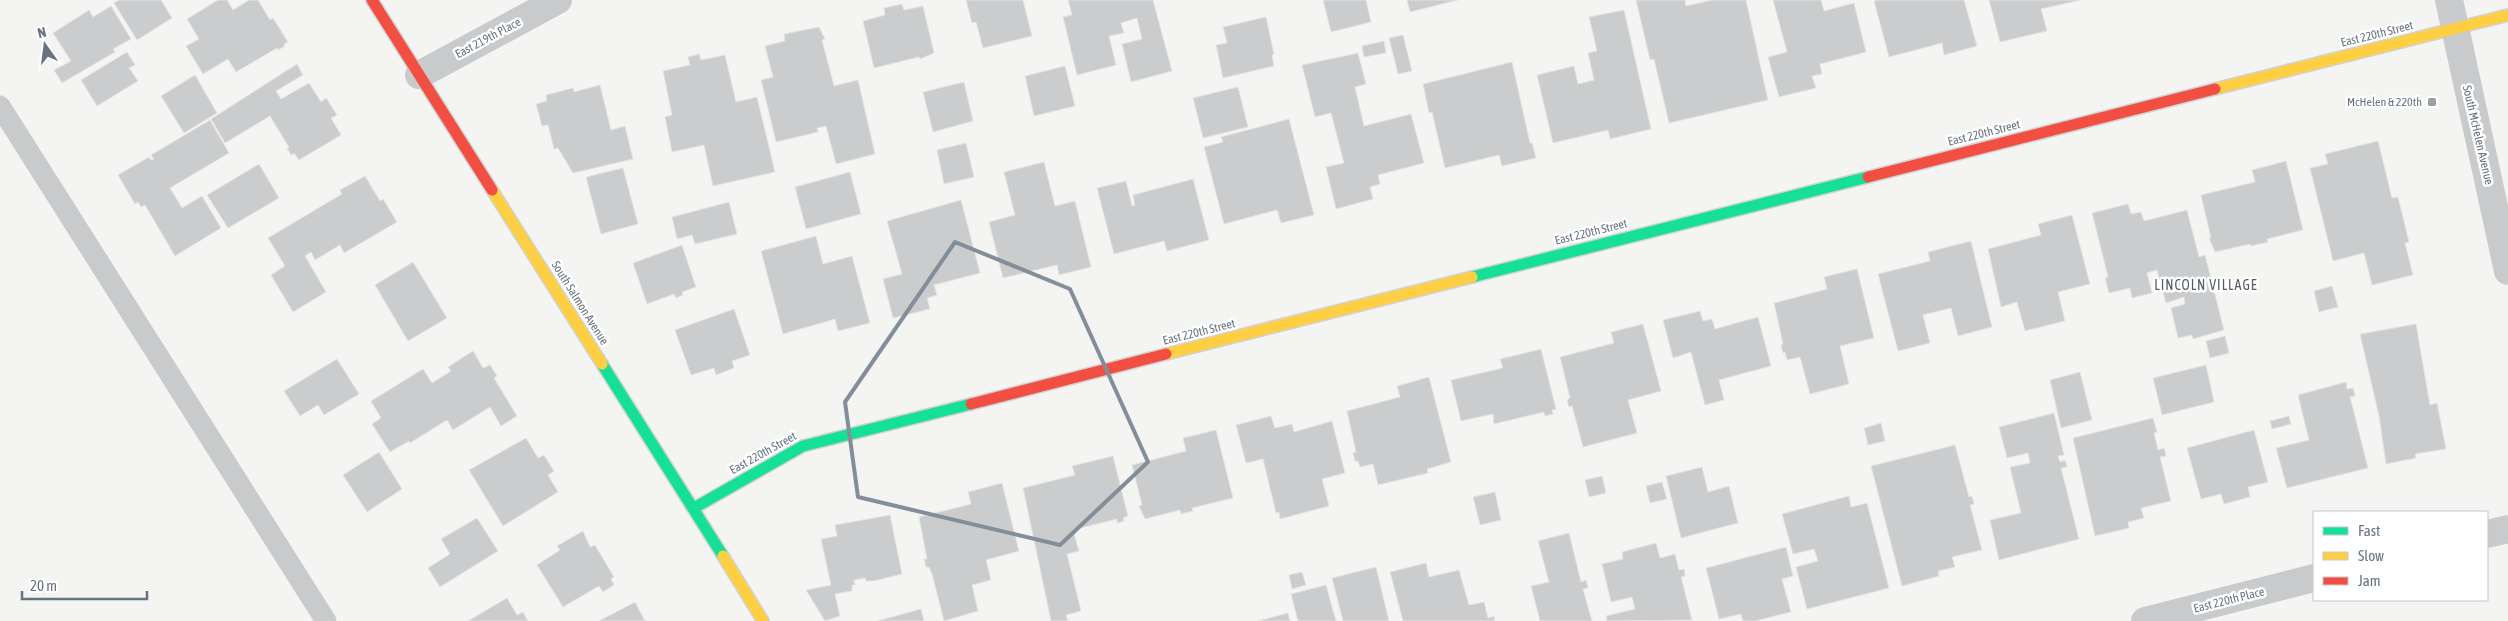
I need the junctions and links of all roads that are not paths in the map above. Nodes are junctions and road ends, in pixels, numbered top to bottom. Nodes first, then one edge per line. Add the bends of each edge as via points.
1 (372, 0) edge
2 (558, 0) edge
3 (2449, 0) edge
4 (2508, 15) edge
5 (2454, 29) junction
6 (419, 75) junction
7 (0, 106) edge
8 (2508, 271) edge
9 (694, 508) junction
10 (2508, 529) edge
11 (2488, 534) edge
12 (2313, 578) edge
13 (326, 621) edge
14 (763, 621) edge
15 (2145, 621) edge

1 - 6 street, South Salmon Avenue
2 - 6 street, East 219th Place
3 - 5 street, South McHelen Avenue
4 - 5 street, East 220th Street
5 - 8 street, South McHelen Avenue
5 - 9 street, East 220th Street via 802,446
6 - 9 street, South Salmon Avenue
7 - 13 lane
9 - 14 street, South Salmon Avenue
10 - 11 street
12 - 15 street, East 220th Place

